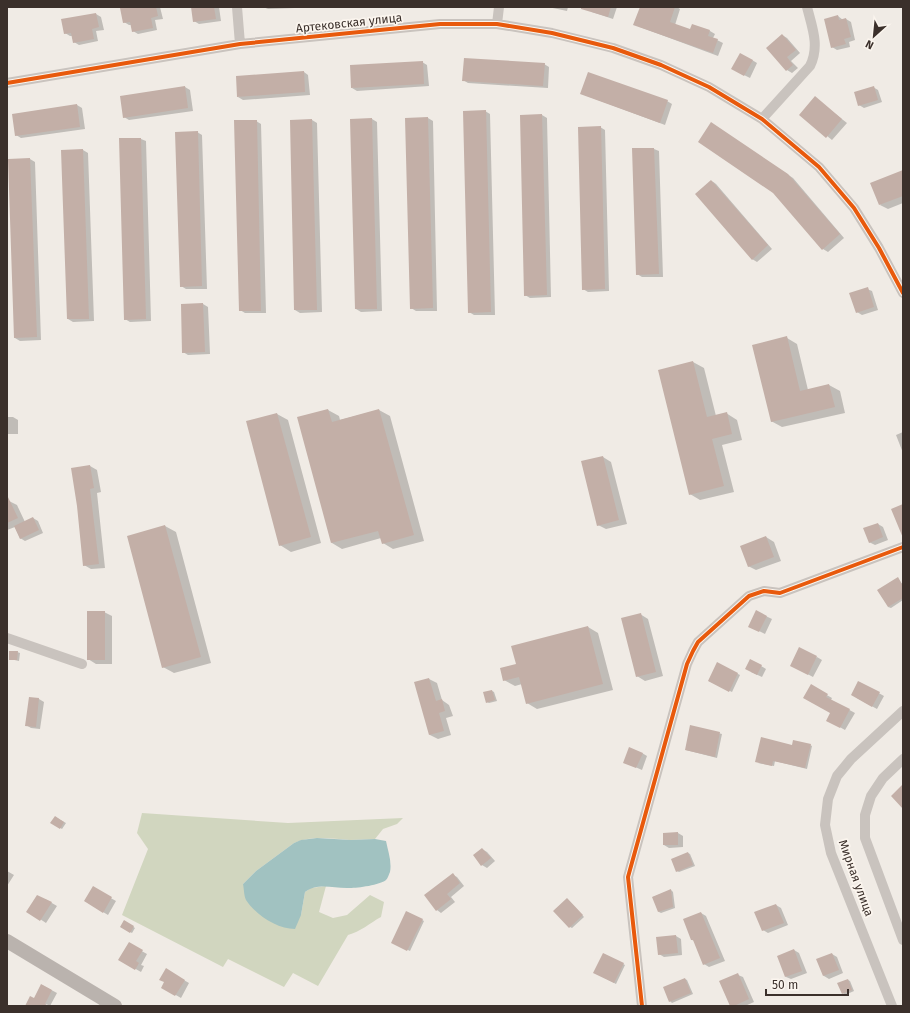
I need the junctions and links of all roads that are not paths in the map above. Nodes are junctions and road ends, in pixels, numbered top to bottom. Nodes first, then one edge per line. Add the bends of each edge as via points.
1 (237, 7) edge
2 (499, 7) edge
3 (807, 7) edge
4 (497, 24) junction
5 (240, 44) junction
6 (7, 84) edge
7 (762, 119) junction
8 (903, 292) edge
9 (903, 547) edge
10 (7, 638) edge
11 (82, 664) dead end
12 (903, 711) edge
13 (903, 760) edge
14 (903, 940) edge
15 (7, 941) edge
16 (115, 1006) edge
17 (642, 1006) edge
18 (892, 1006) edge

1 - 5 street
2 - 4 street
3 - 7 street via 815,42 814,57 810,66
4 - 5 street, Артековская улица via 440,24
4 - 7 street, Артековская улица via 613,48 661,65 709,87
5 - 6 street, Артековская улица
7 - 8 street, Артековская улица via 819,167 854,208
9 - 17 street via 780,593 764,591 749,596 698,642 687,664 628,877
10 - 11 street
12 - 18 street, Мирная улица via 851,759 837,776 828,800 825,825 831,853
13 - 14 street, Мирная улица via 882,778 871,796 865,815 865,838
15 - 16 street

